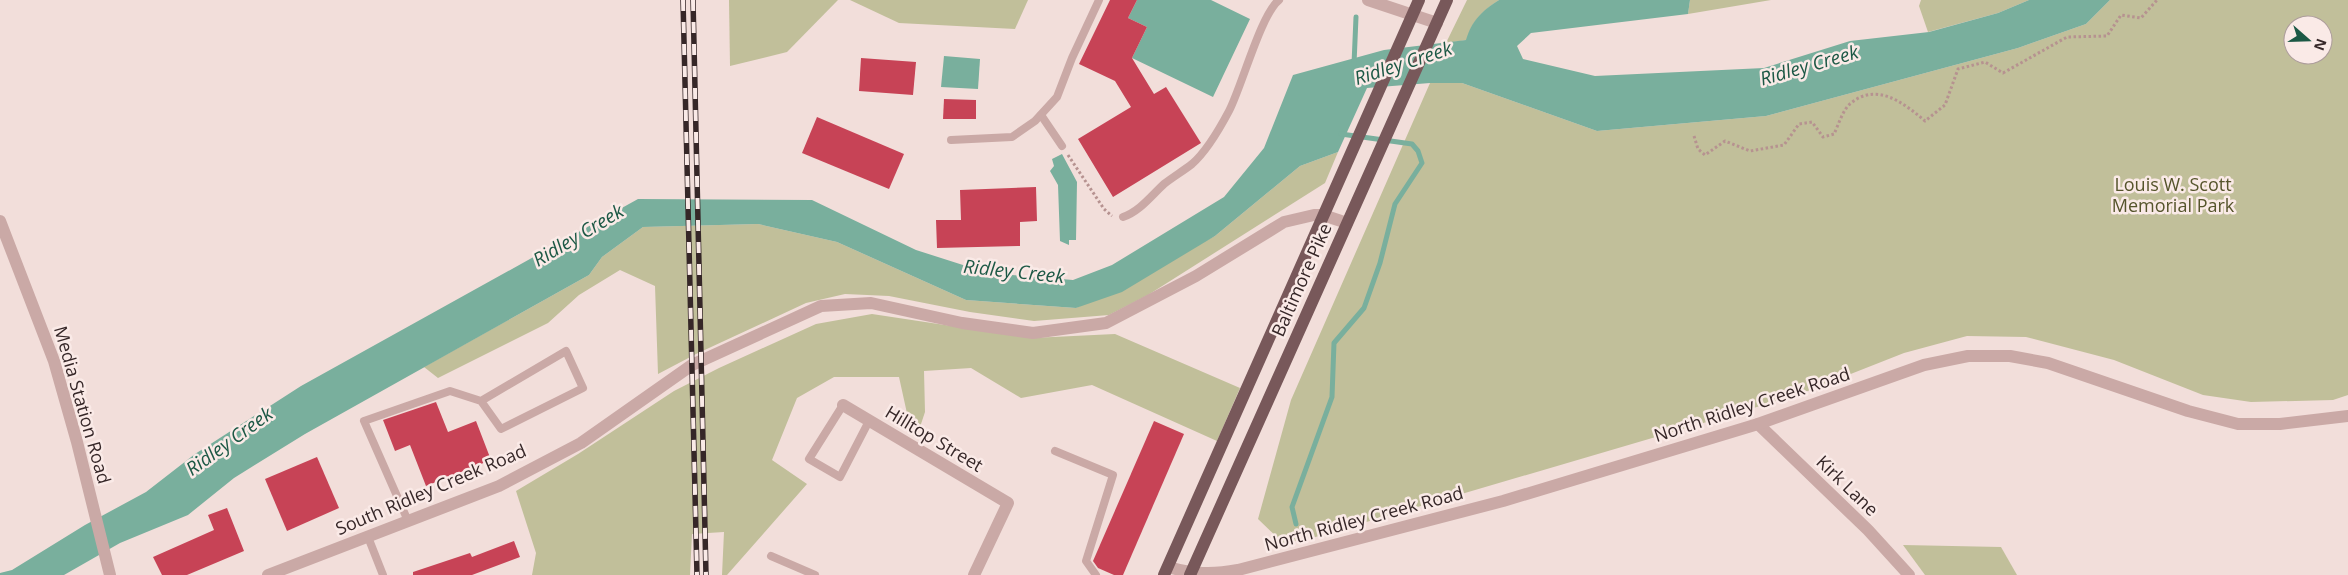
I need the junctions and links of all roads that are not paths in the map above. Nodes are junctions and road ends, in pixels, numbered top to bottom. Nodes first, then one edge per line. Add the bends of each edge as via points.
1 (1099, 0) edge
2 (1279, 0) edge
3 (1368, 0) edge
4 (1419, 0) edge
5 (1447, 0) edge
6 (1412, 15) junction
7 (1437, 23) junction
8 (1041, 115) junction
9 (950, 140) dead end
10 (1062, 146) road end
11 (1323, 215) junction
12 (1123, 217) road end
13 (0, 221) edge
14 (1347, 223) junction
15 (481, 400) junction
16 (842, 405) joint
17 (2348, 416) edge
18 (869, 421) junction
19 (1758, 424) junction
20 (1055, 451) dead end
21 (408, 521) junction
22 (368, 537) junction
23 (771, 556) dead end
24 (1166, 571) edge
25 (1190, 574) edge
26 (110, 575) edge
27 (268, 575) edge
28 (383, 575) edge
29 (815, 575) edge
30 (974, 575) edge
31 (1096, 575) edge
32 (1909, 575) edge

1 - 8 lane via 1056,97
2 - 12 lane via 1262,28 1229,111 1213,138 1193,163 1139,208
3 - 6 street
4 - 6 main road, Baltimore Pike
5 - 7 main road, Baltimore Pike
6 - 7 street
6 - 11 main road, Baltimore Pike
7 - 14 main road, Baltimore Pike
8 - 9 lane via 1012,137
8 - 10 lane
11 - 14 street, South Ridley Creek Road
11 - 21 street, South Ridley Creek Road via 1302,216 1284,222 1196,276 1106,323 1032,333 962,323 871,303 821,306 692,365 581,443 499,486
11 - 24 main road, Baltimore Pike
13 - 26 street, Media Station Road via 54,361
14 - 25 main road, Baltimore Pike
15 - 15 lane via 566,351 583,388 502,429
15 - 21 lane via 450,391 364,421
16 - 18 street, Hilltop Street
16 - 18 lane via 809,458 840,477
17 - 19 street, North Ridley Creek Road via 2280,424 2238,424 2188,412 2048,363 2010,356 1968,356 1924,365
18 - 30 street, Hilltop Street via 1008,503
19 - 25 street, North Ridley Creek Road via 1485,505 1238,570
19 - 32 street, Kirk Lane via 1868,530
20 - 31 lane via 1113,476 1086,561
21 - 22 street, South Ridley Creek Road
22 - 27 street, South Ridley Creek Road
22 - 28 lane
23 - 29 lane
24 - 25 street, North Ridley Creek Road

